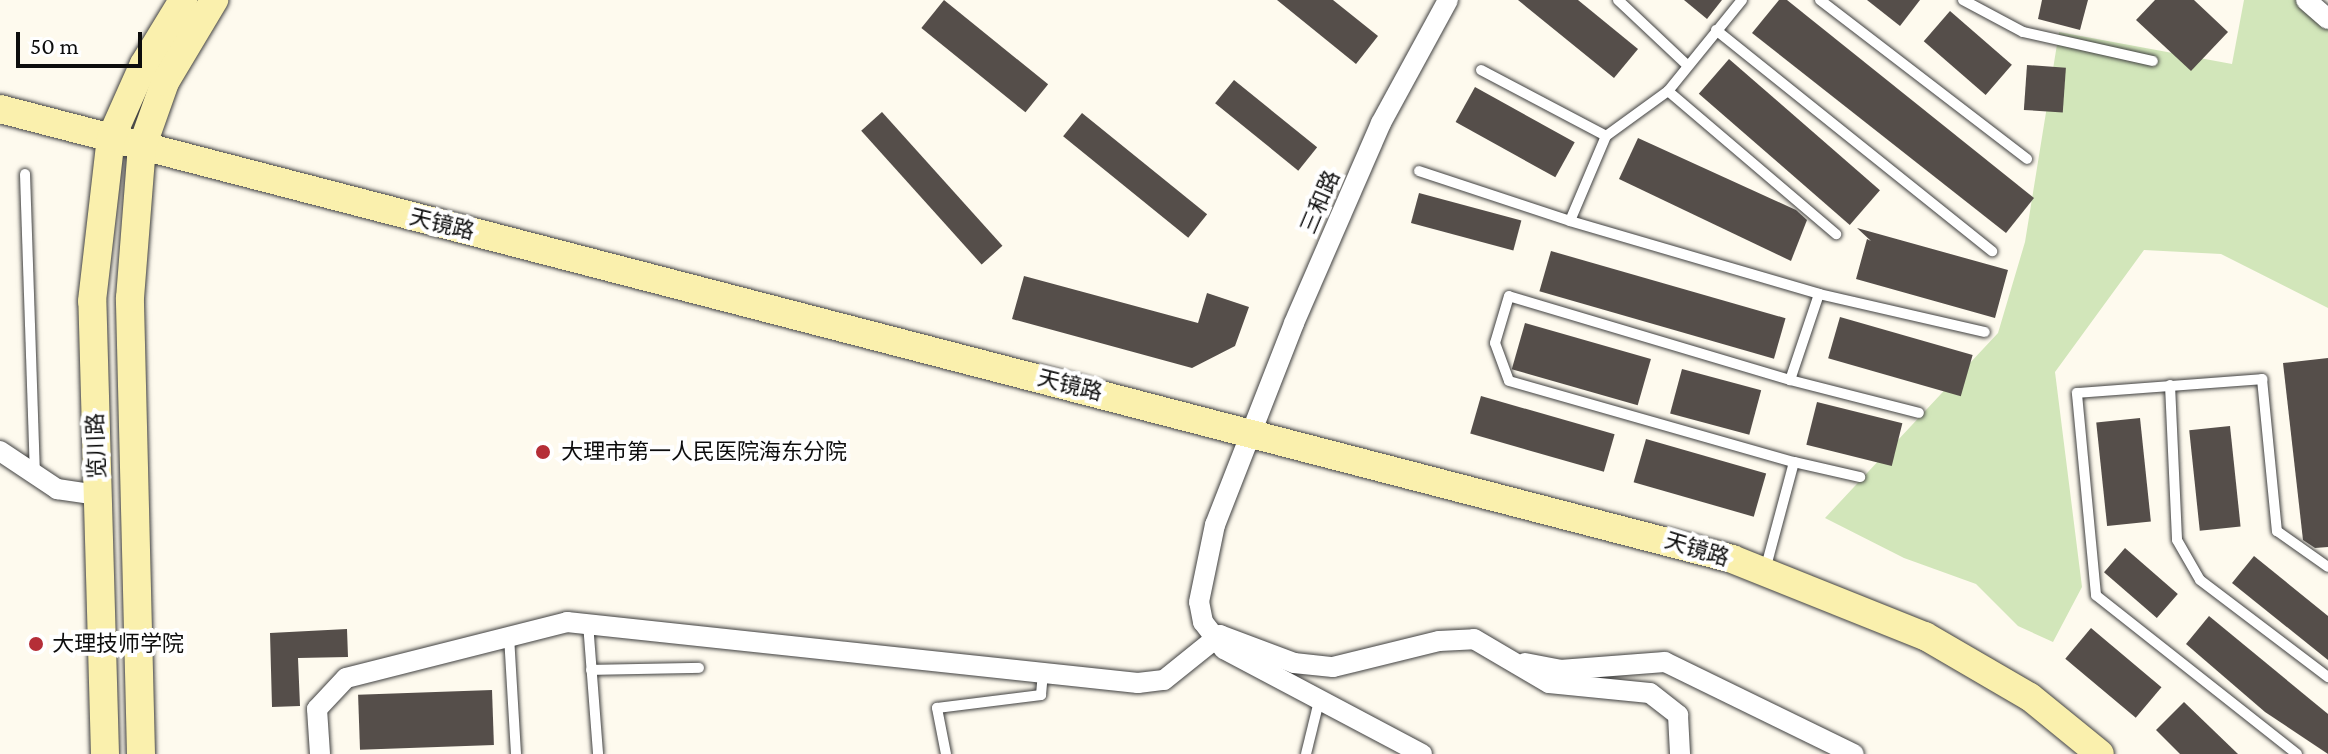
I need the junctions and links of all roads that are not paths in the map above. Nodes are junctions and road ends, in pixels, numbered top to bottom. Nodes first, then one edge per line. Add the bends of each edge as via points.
1 (183, 0) edge
2 (214, 0) edge
3 (1448, 0) edge
4 (1618, 0) edge
5 (1742, 0) edge
6 (1820, 0) edge
7 (1963, 0) edge
8 (2306, 0) edge
9 (2328, 19) edge
10 (1716, 30) junction
11 (2153, 61) dead end
12 (1687, 65) junction
13 (1481, 70) dead end
14 (1668, 91) junction
15 (0, 109) edge
16 (1606, 136) junction
17 (111, 138) junction
18 (142, 147) junction
19 (2027, 159) dead end
20 (1419, 171) dead end
21 (25, 174) dead end
22 (1570, 221) junction
23 (1836, 234) dead end
24 (1992, 251) dead end
25 (1819, 294) junction
26 (1985, 332) dead end
27 (1790, 380) junction
28 (2170, 385) junction
29 (1919, 413) dead end
30 (1254, 432) junction
31 (0, 451) edge
32 (1794, 462) junction
33 (35, 474) junction
34 (1860, 477) dead end
35 (97, 495) junction
36 (2328, 567) edge
37 (1765, 570) junction
38 (588, 623) junction
39 (509, 636) junction
40 (1212, 637) junction
41 (1517, 661) junction
42 (699, 668) dead end
43 (591, 670) junction
44 (1043, 672) junction
45 (2328, 677) edge
46 (1319, 701) junction
47 (105, 754) edge
48 (141, 754) edge
49 (320, 754) edge
50 (516, 754) edge
51 (598, 754) edge
52 (946, 754) edge
53 (1306, 754) edge
54 (1422, 754) edge
55 (1680, 754) edge
56 (1854, 754) edge
57 (2100, 754) edge
58 (2297, 754) edge

1 - 17 street, 览川路 via 144,64
2 - 18 street, 览川路 via 165,82
3 - 30 street, 三和路 via 1381,123
4 - 12 lane
5 - 10 lane
6 - 19 lane
7 - 11 lane via 2023,32
8 - 9 street
10 - 12 lane
10 - 24 lane
12 - 14 lane
13 - 16 lane
14 - 16 lane
14 - 23 lane
15 - 17 street, 天镜路
16 - 22 lane
17 - 18 street, 天镜路
17 - 35 street, 览川路 via 92,301
18 - 30 street, 天镜路
18 - 48 street, 览川路 via 130,298
20 - 22 lane
21 - 33 lane
22 - 25 lane
25 - 26 lane
25 - 27 lane
27 - 29 lane
27 - 32 lane via 1509,296 1495,343 1509,381
28 - 36 lane via 2262,379 2277,531
28 - 45 lane via 2177,540 2200,580
28 - 58 lane via 2077,393 2096,595
30 - 37 street, 天镜路
30 - 40 street, 三和路 via 1203,563 1199,602
31 - 33 street
32 - 34 lane
32 - 37 lane
33 - 35 street via 57,489
35 - 47 street, 览川路
37 - 57 street, 天镜路 via 1863,607 1973,661
38 - 39 street via 542,625
38 - 43 lane
38 - 44 street
39 - 49 street via 336,684 317,709
39 - 50 lane
40 - 41 street via 1314,667 1377,660 1459,638 1484,642
40 - 44 street via 1173,674 1154,683
40 - 46 street
41 - 55 street via 1569,688 1650,693 1678,715
41 - 56 street via 1560,670 1665,662
42 - 43 lane
43 - 51 lane
44 - 52 lane via 1041,695 937,708
46 - 53 lane
46 - 54 street

